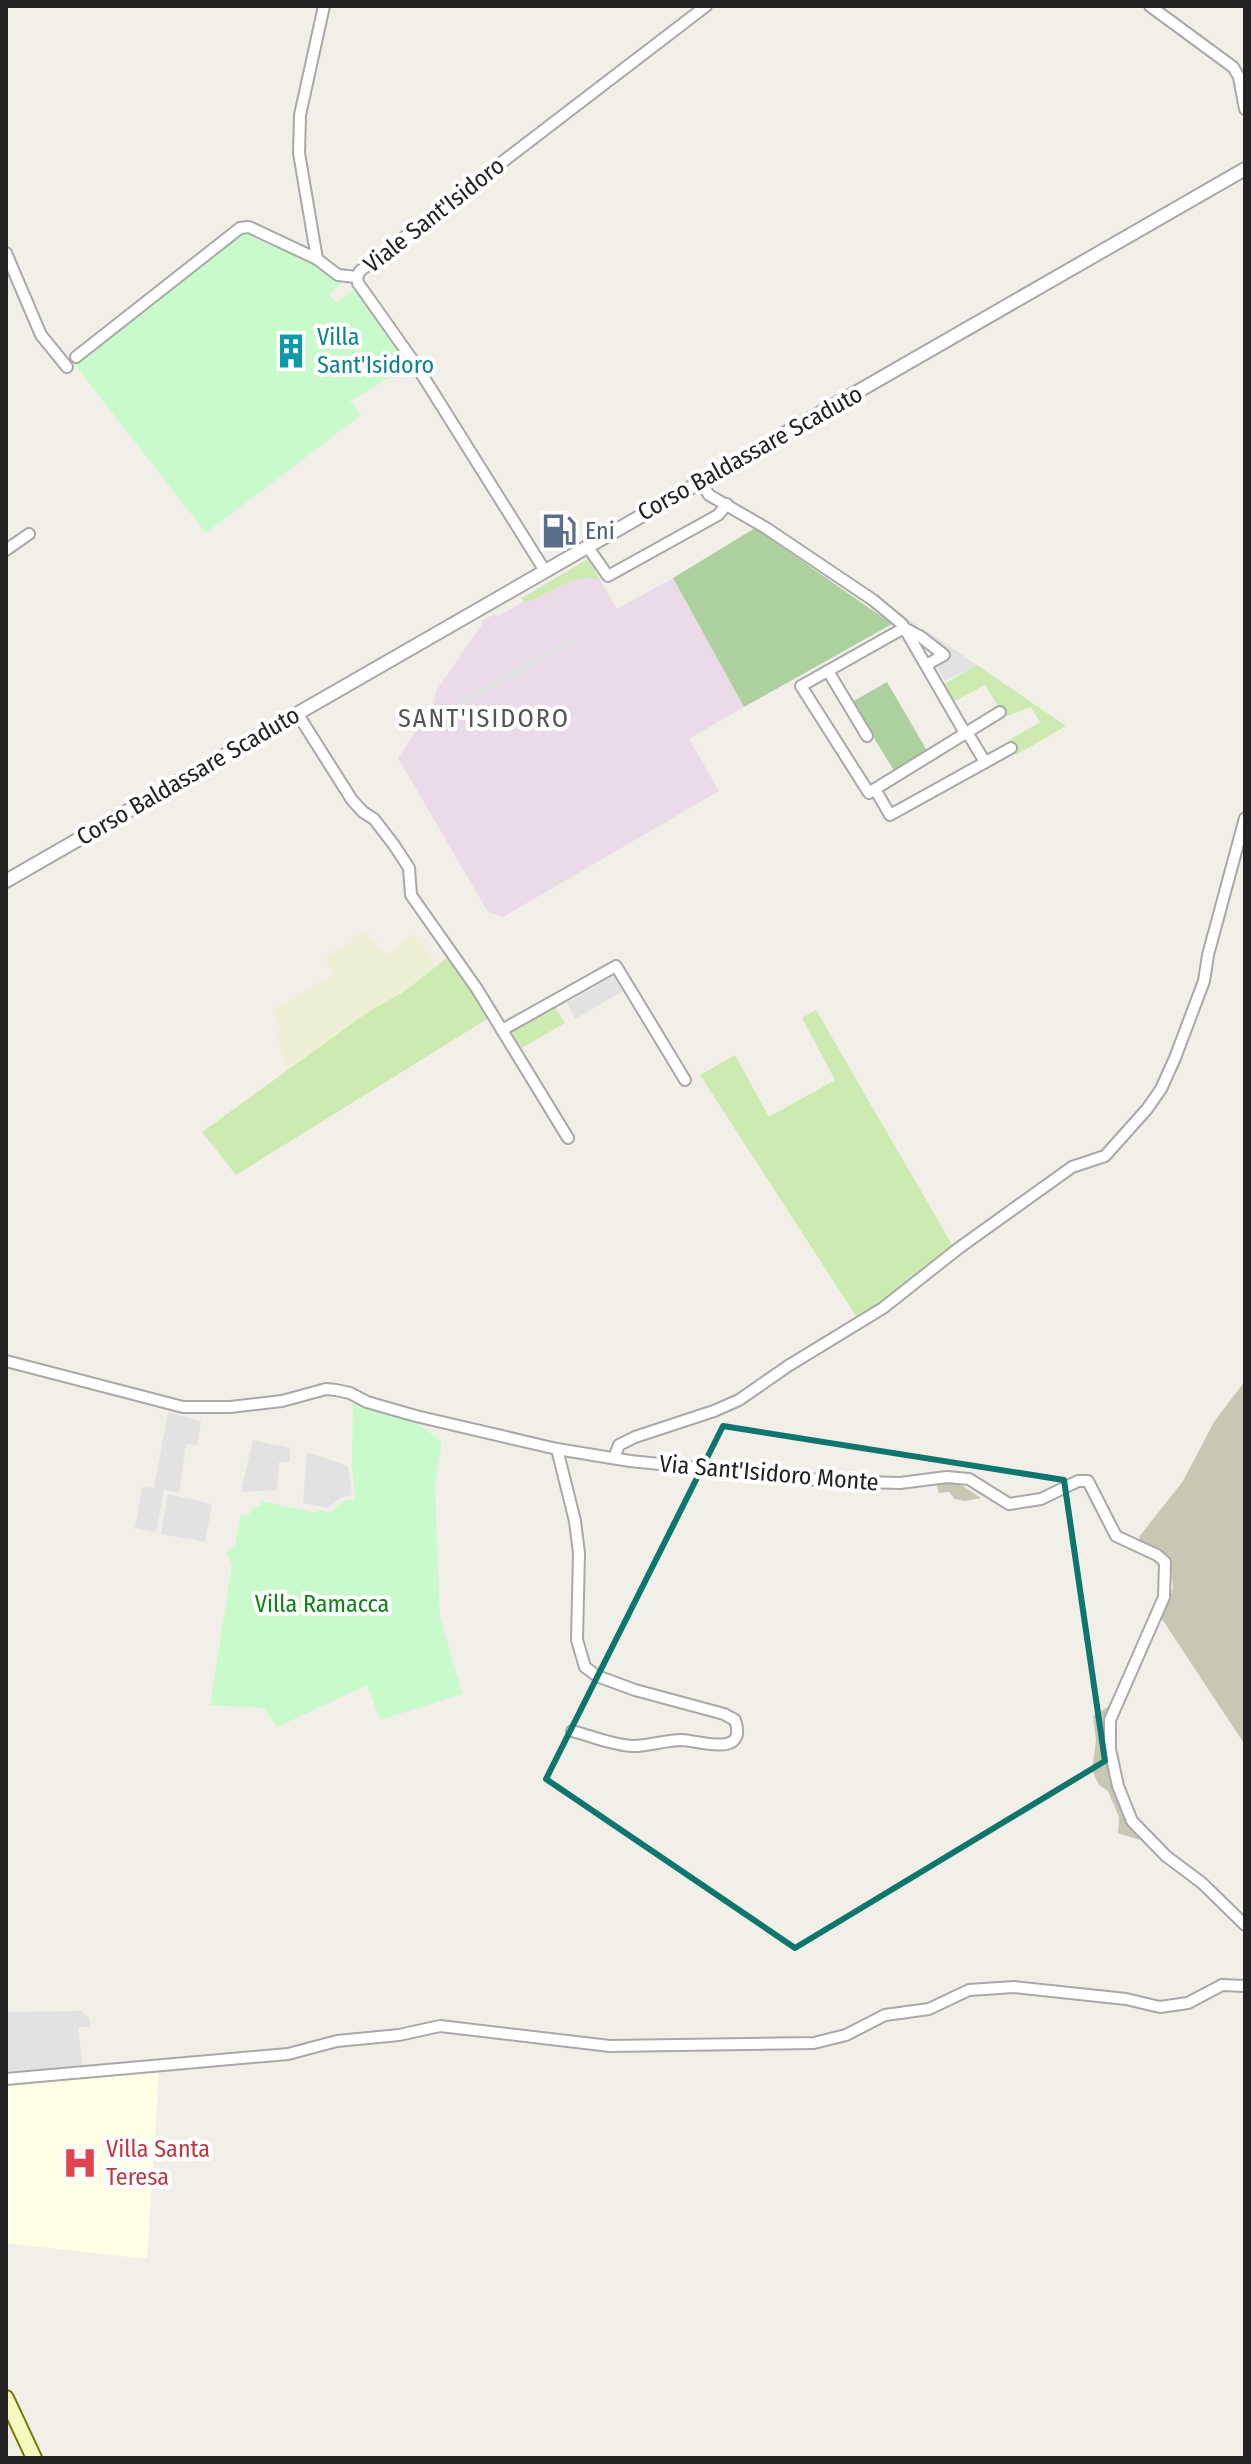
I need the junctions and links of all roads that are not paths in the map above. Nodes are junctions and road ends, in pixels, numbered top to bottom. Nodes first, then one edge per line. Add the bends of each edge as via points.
1 (324, 6) edge
2 (706, 6) edge
3 (1150, 6) edge
4 (1245, 109) edge
5 (1245, 169) edge
6 (6, 253) edge
7 (317, 259) junction
8 (357, 277) junction
9 (76, 357) dead end
10 (67, 367) dead end
11 (700, 481) junction
12 (727, 504) junction
13 (29, 534) dead end
14 (587, 546) junction
15 (6, 550) edge
16 (545, 571) junction
17 (904, 628) junction
18 (926, 665) junction
19 (828, 671) junction
20 (1000, 712) dead end
21 (297, 713) junction
22 (966, 733) junction
23 (867, 736) dead end
24 (1011, 748) dead end
25 (985, 762) junction
26 (875, 789) junction
27 (1245, 818) edge
28 (6, 881) edge
29 (502, 1030) junction
30 (685, 1080) dead end
31 (568, 1138) dead end
32 (6, 1361) edge
33 (557, 1449) junction
34 (614, 1458) junction
35 (572, 1731) dead end
36 (1245, 1925) edge
37 (1245, 1986) edge
38 (6, 2079) edge
39 (6, 2398) edge
40 (34, 2458) edge

1 - 7 street via 300,115 299,153
2 - 8 street, Viale Sant'Isidoro
3 - 4 street via 1233,67
5 - 11 street, Corso Baldassare Scaduto
6 - 10 street via 41,335
7 - 8 street, Viale Sant'Isidoro via 338,275
7 - 9 street, Viale Sant'Isidoro via 249,227 240,228
8 - 16 street
11 - 12 street via 709,495
11 - 14 street, Corso Baldassare Scaduto
12 - 14 street via 718,515 608,576
12 - 17 street via 873,600
13 - 15 street
14 - 16 street, Corso Baldassare Scaduto
16 - 21 street, Corso Baldassare Scaduto
17 - 18 street
17 - 18 street via 944,655
17 - 19 street
18 - 22 street
19 - 23 street
19 - 26 street via 801,686 869,793
20 - 22 street
21 - 28 street, Corso Baldassare Scaduto
21 - 29 street via 352,800 374,819 409,868 411,895
22 - 25 street
22 - 26 street
24 - 25 street
25 - 26 street via 890,815
27 - 34 street via 1204,981 1175,1058 1147,1109 1105,1156 1072,1167 883,1308 739,1400 635,1437 619,1445
29 - 30 street via 616,966
29 - 31 street
32 - 33 street, Via Sant'Isidoro Monte via 183,1407 230,1407 336,1390 416,1416
33 - 34 street, Via Sant'Isidoro Monte
33 - 35 street via 577,1537 577,1640 585,1667 663,1700 724,1714 738,1729 728,1744 714,1746 680,1740 624,1745
34 - 36 street, Via Sant'Isidoro Monte via 829,1481 969,1479 1009,1504 1041,1499 1088,1481 1116,1536 1165,1562 1164,1597 1110,1720 1118,1786 1132,1821
37 - 38 street via 1222,1985 1188,2003 1160,2007 1014,1987 969,1990 929,2009 885,2015 846,2035 814,2043 610,2046 440,2026 288,2054
39 - 40 main road

